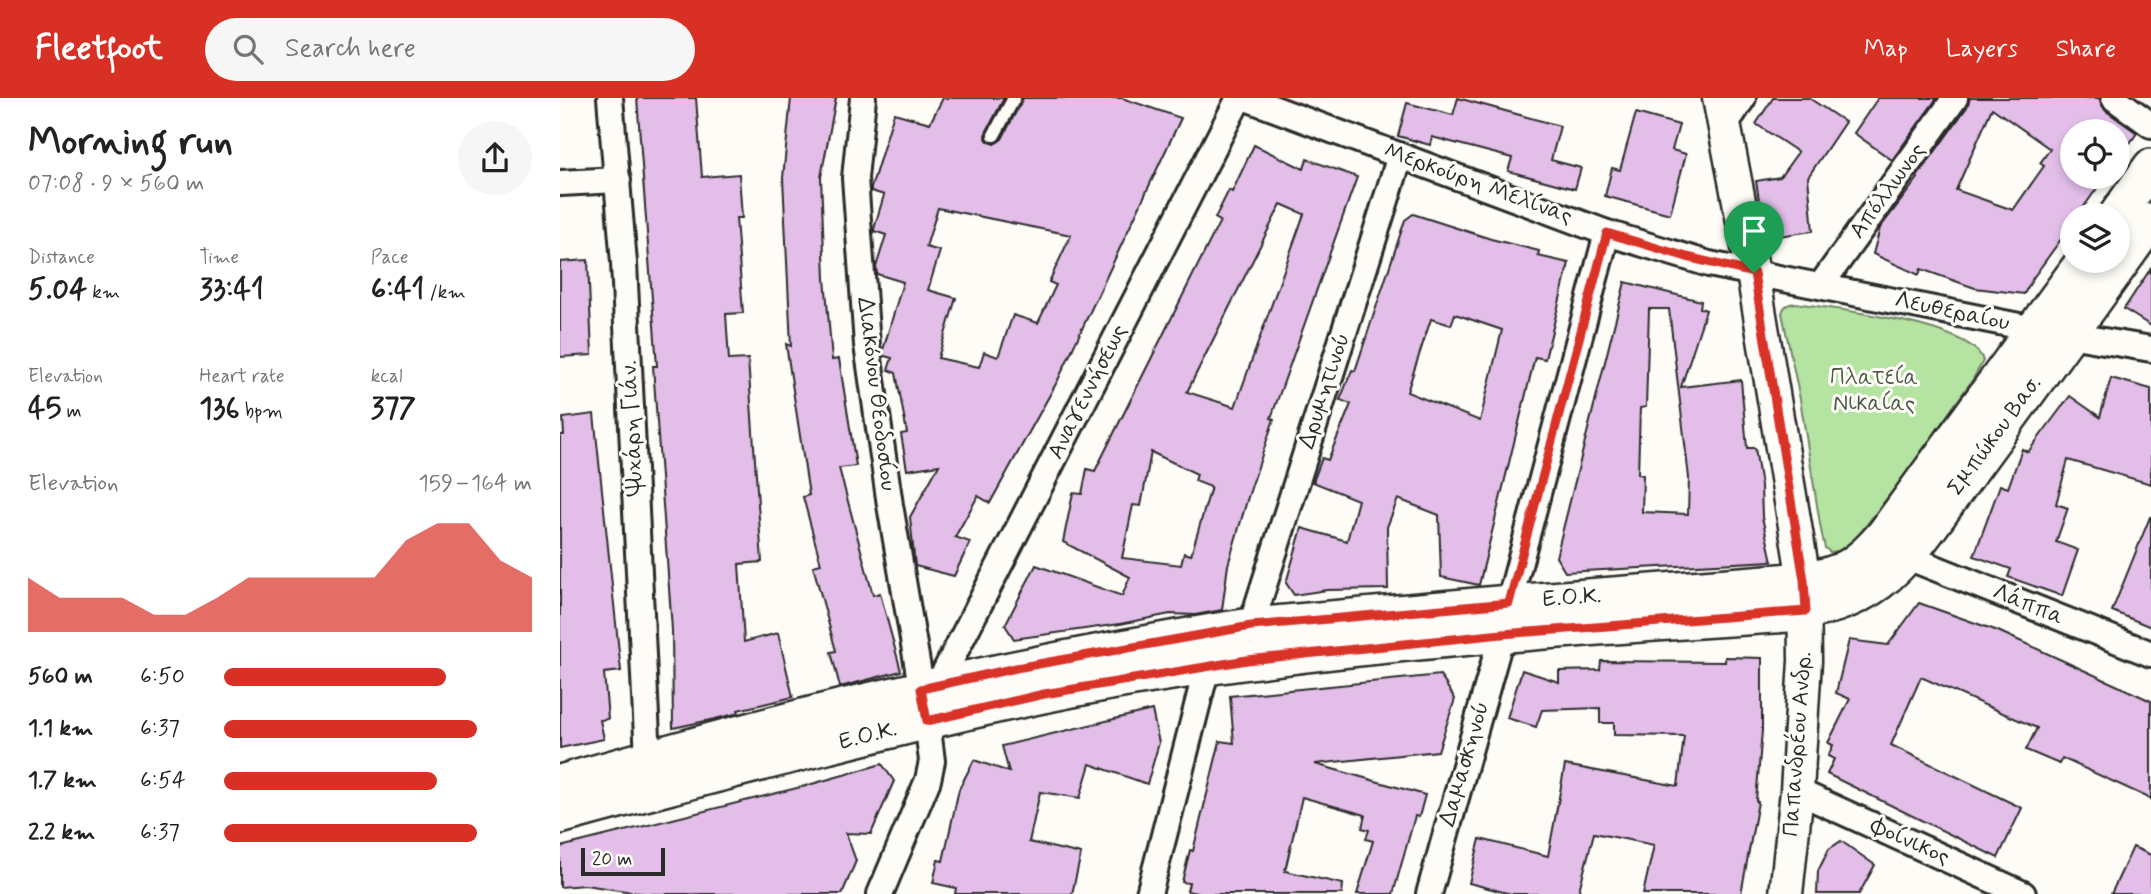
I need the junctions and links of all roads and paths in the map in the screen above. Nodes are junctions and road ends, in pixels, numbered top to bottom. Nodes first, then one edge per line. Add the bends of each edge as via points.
1 (610, 98) edge
2 (863, 98) edge
3 (1014, 98) edge
4 (1239, 98) edge
5 (1246, 98) edge
6 (1743, 98) edge
7 (1955, 98) edge
8 (2114, 98) edge
9 (1721, 112) edge
10 (2151, 125) edge
11 (994, 135) dead end
12 (1400, 156) junction
13 (2151, 167) edge
14 (618, 180) junction
15 (560, 183) edge
16 (2126, 203) edge
17 (2151, 221) edge
18 (1607, 233) junction
19 (1754, 273) junction
20 (2075, 273) edge
21 (1821, 285) junction
22 (2034, 329) junction
23 (2069, 335) junction
24 (2151, 349) edge
25 (1905, 556) junction
26 (1805, 596) junction
27 (1505, 618) junction
28 (1251, 626) junction
29 (2151, 654) edge
30 (1207, 667) junction
31 (929, 698) junction
32 (648, 758) junction
33 (560, 783) edge
34 (1797, 791) junction
35 (560, 816) edge
36 (880, 894) edge
37 (1149, 894) edge
38 (1429, 894) edge
39 (1786, 894) edge
40 (2023, 894) edge

1 - 14 street, Ψυχάρη Γιάν.
2 - 31 street, Διακόνου Θεοδοσίου via 855,178 867,345 890,505
3 - 11 lane
4 - 31 street, Αναγεννήσεως
5 - 12 street, Μερκούρη Μελίνας
6 - 9 street
7 - 21 street, Απόλλωνος
8 - 10 street
9 - 19 street, Παπανδρέου Ανδρ.
12 - 18 street, Μερκούρη Μελίνας
12 - 28 street, Δρυμητινού
13 - 16 main road
14 - 15 street
14 - 32 street, Ψυχάρη Γιάν.
17 - 23 main road, Σμπώκου Βασ.
18 - 19 street, Μερκούρη Μελίνας
18 - 27 street, Δαμασκηνού
19 - 21 street, Λευθεραίου
19 - 26 street, Παπανδρέου Ανδρ.
20 - 22 main road, Σμπώκου Βασ.
21 - 22 street, Λευθεραίου
22 - 23 street, Λευθεραίου
22 - 26 main road, Σμπώκου Βασ. via 1873,548
23 - 24 street, Λευθεραίου
23 - 25 main road, Σμπώκου Βασ.
25 - 26 main road, Σμπώκου Βασ. via 1861,593 1835,605
25 - 29 street, Λάππα
26 - 27 main road, Ε.Ο.Κ.
26 - 34 street, Παπανδρέου Ανδρ.
27 - 28 main road, Ε.Ο.Κ.
27 - 30 main road, Ε.Ο.Κ. via 1327,652
27 - 38 street, Δαμασκηνού
28 - 31 main road, Ε.Ο.Κ. via 1016,668
30 - 31 main road, Ε.Ο.Κ. via 1044,694
30 - 37 street
31 - 32 main road, Ε.Ο.Κ. via 790,720
31 - 35 main road, Ε.Ο.Κ.
31 - 36 street, Διακόνου Θεοδοσίου via 932,761 928,780
32 - 33 main road, Ε.Ο.Κ.
34 - 39 street, Παπανδρέου Ανδρ.
34 - 40 street, Φοίνικος

